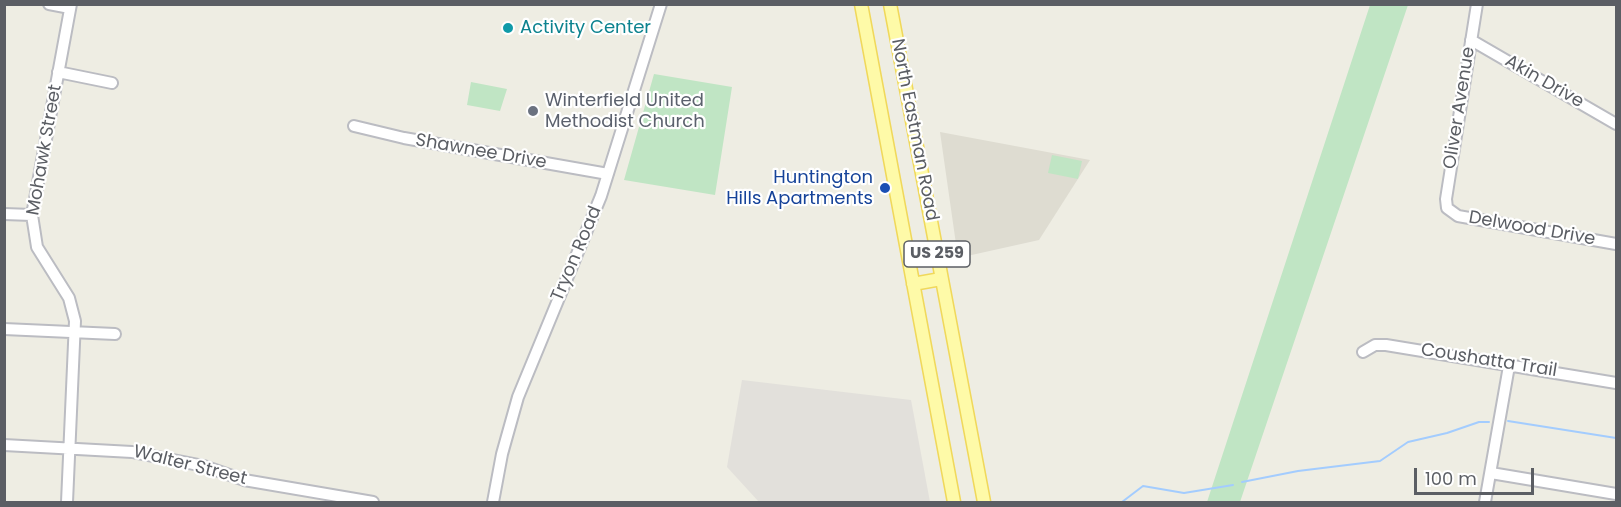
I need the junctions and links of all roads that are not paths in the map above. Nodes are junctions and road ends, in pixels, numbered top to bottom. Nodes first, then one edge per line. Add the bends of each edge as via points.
1 (49, 4) edge
2 (661, 4) edge
3 (861, 4) edge
4 (890, 4) edge
5 (1477, 4) edge
6 (70, 7) edge
7 (1471, 40) junction
8 (58, 72) junction
9 (112, 83) dead end
10 (1617, 124) edge
11 (354, 126) dead end
12 (608, 174) junction
13 (1448, 210) joint
14 (4, 214) edge
15 (32, 215) junction
16 (1617, 244) edge
17 (942, 279) junction
18 (913, 284) junction
19 (4, 329) edge
20 (75, 332) junction
21 (115, 334) dead end
22 (1363, 351) dead end
23 (1509, 366) junction
24 (1617, 382) edge
25 (4, 445) edge
26 (70, 448) junction
27 (1491, 473) junction
28 (1617, 494) edge
29 (67, 502) edge
30 (373, 502) edge
31 (493, 502) edge
32 (954, 502) edge
33 (984, 502) edge
34 (1485, 502) edge

1 - 6 street
2 - 12 street, Tryon Road
3 - 18 main road, North Eastman Road / US 259
4 - 17 main road, North Eastman Road / US 259
5 - 7 street, Oliver Avenue
6 - 8 street, Mohawk Street
7 - 10 street, Akin Drive
7 - 13 street, Oliver Avenue via 1446,199
8 - 9 street
8 - 15 street, Mohawk Street
11 - 12 street, Shawnee Drive
12 - 31 street, Tryon Road via 518,397
13 - 16 street, Delwood Drive via 1458,216
14 - 15 street
15 - 20 street, Mohawk Street via 35,241 69,298
17 - 18 main road
17 - 33 main road, North Eastman Road / US 259
18 - 32 main road, North Eastman Road / US 259
19 - 20 street
20 - 21 street
20 - 26 street, Mohawk Street
22 - 23 street, Coushatta Trail via 1386,345
23 - 24 street, Coushatta Trail
23 - 27 street
25 - 26 street, Walter Street
26 - 29 street, Mohawk Street
26 - 30 street, Walter Street via 132,452 204,466 244,480
27 - 28 street
27 - 34 street

